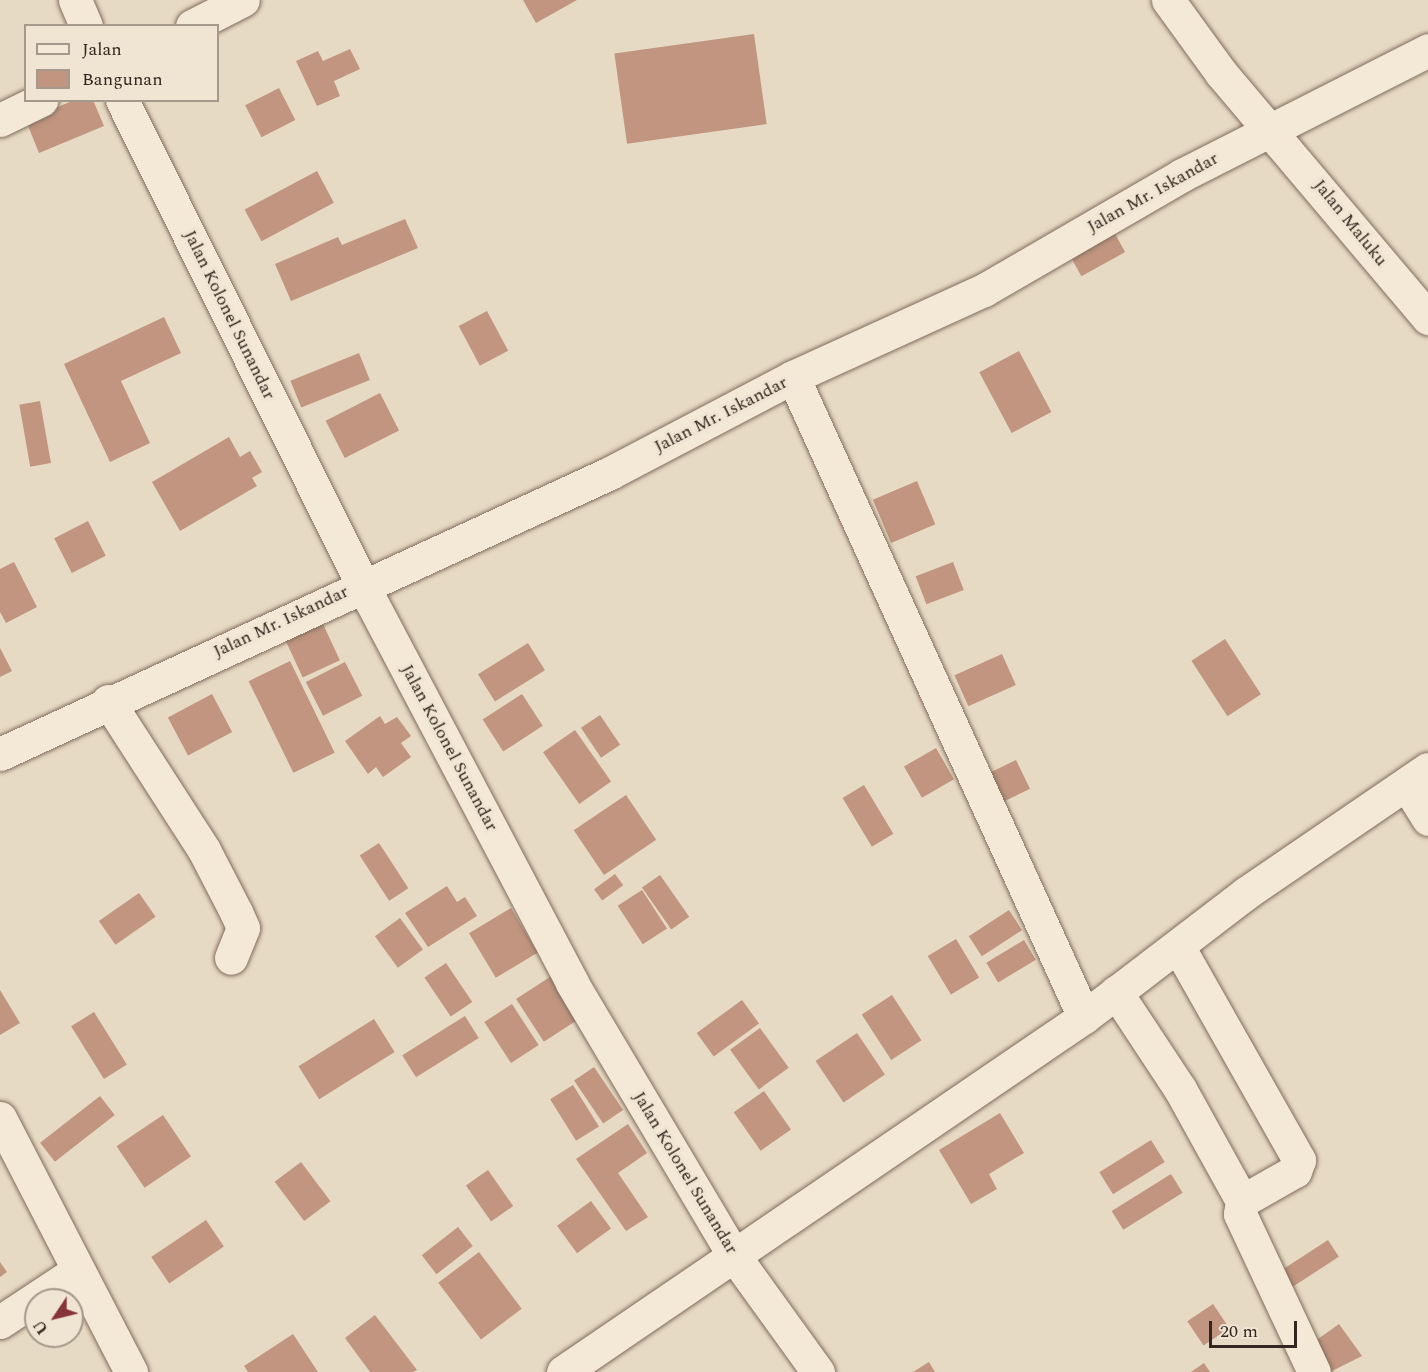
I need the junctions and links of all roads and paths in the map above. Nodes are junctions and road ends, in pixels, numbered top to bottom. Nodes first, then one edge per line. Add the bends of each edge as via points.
1 (75, 0) edge
2 (243, 0) edge
3 (1168, 0) edge
4 (85, 24) edge
5 (196, 24) edge
6 (1428, 50) edge
7 (37, 102) edge
8 (123, 102) edge
9 (0, 120) edge
10 (1272, 129) junction
11 (1428, 318) edge
12 (793, 377) junction
13 (362, 584) junction
14 (108, 701) junction
15 (0, 754) edge
16 (1417, 777) edge
17 (1428, 819) edge
18 (1178, 946) junction
19 (231, 958) dead end
20 (1116, 992) junction
21 (1084, 1017) junction
22 (0, 1119) edge
23 (1242, 1201) junction
24 (735, 1257) junction
25 (77, 1272) junction
26 (0, 1322) edge
27 (131, 1372) edge
28 (562, 1372) edge
29 (818, 1372) edge
30 (1314, 1372) edge

1 - 4 street
2 - 5 street
3 - 10 street, Jalan Maluku
6 - 10 street, Jalan Mr. Iskandar
7 - 9 street
8 - 13 street, Jalan Kolonel Sunandar
10 - 11 street, Jalan Maluku
10 - 12 street, Jalan Mr. Iskandar via 984,290
12 - 13 street, Jalan Mr. Iskandar via 610,473
12 - 21 street
13 - 14 street, Jalan Mr. Iskandar
13 - 24 street, Jalan Kolonel Sunandar via 572,983
14 - 15 street, Jalan Mr. Iskandar
14 - 19 street via 204,850 236,912 243,928
16 - 17 street
16 - 18 street
18 - 20 street
18 - 23 street via 1299,1160 1295,1171
20 - 21 street
20 - 23 street via 1180,1089
21 - 24 street
22 - 25 street
23 - 30 street via 1240,1214
24 - 28 street
24 - 29 street, Jalan Kolonel Sunandar
25 - 26 street
25 - 27 street

